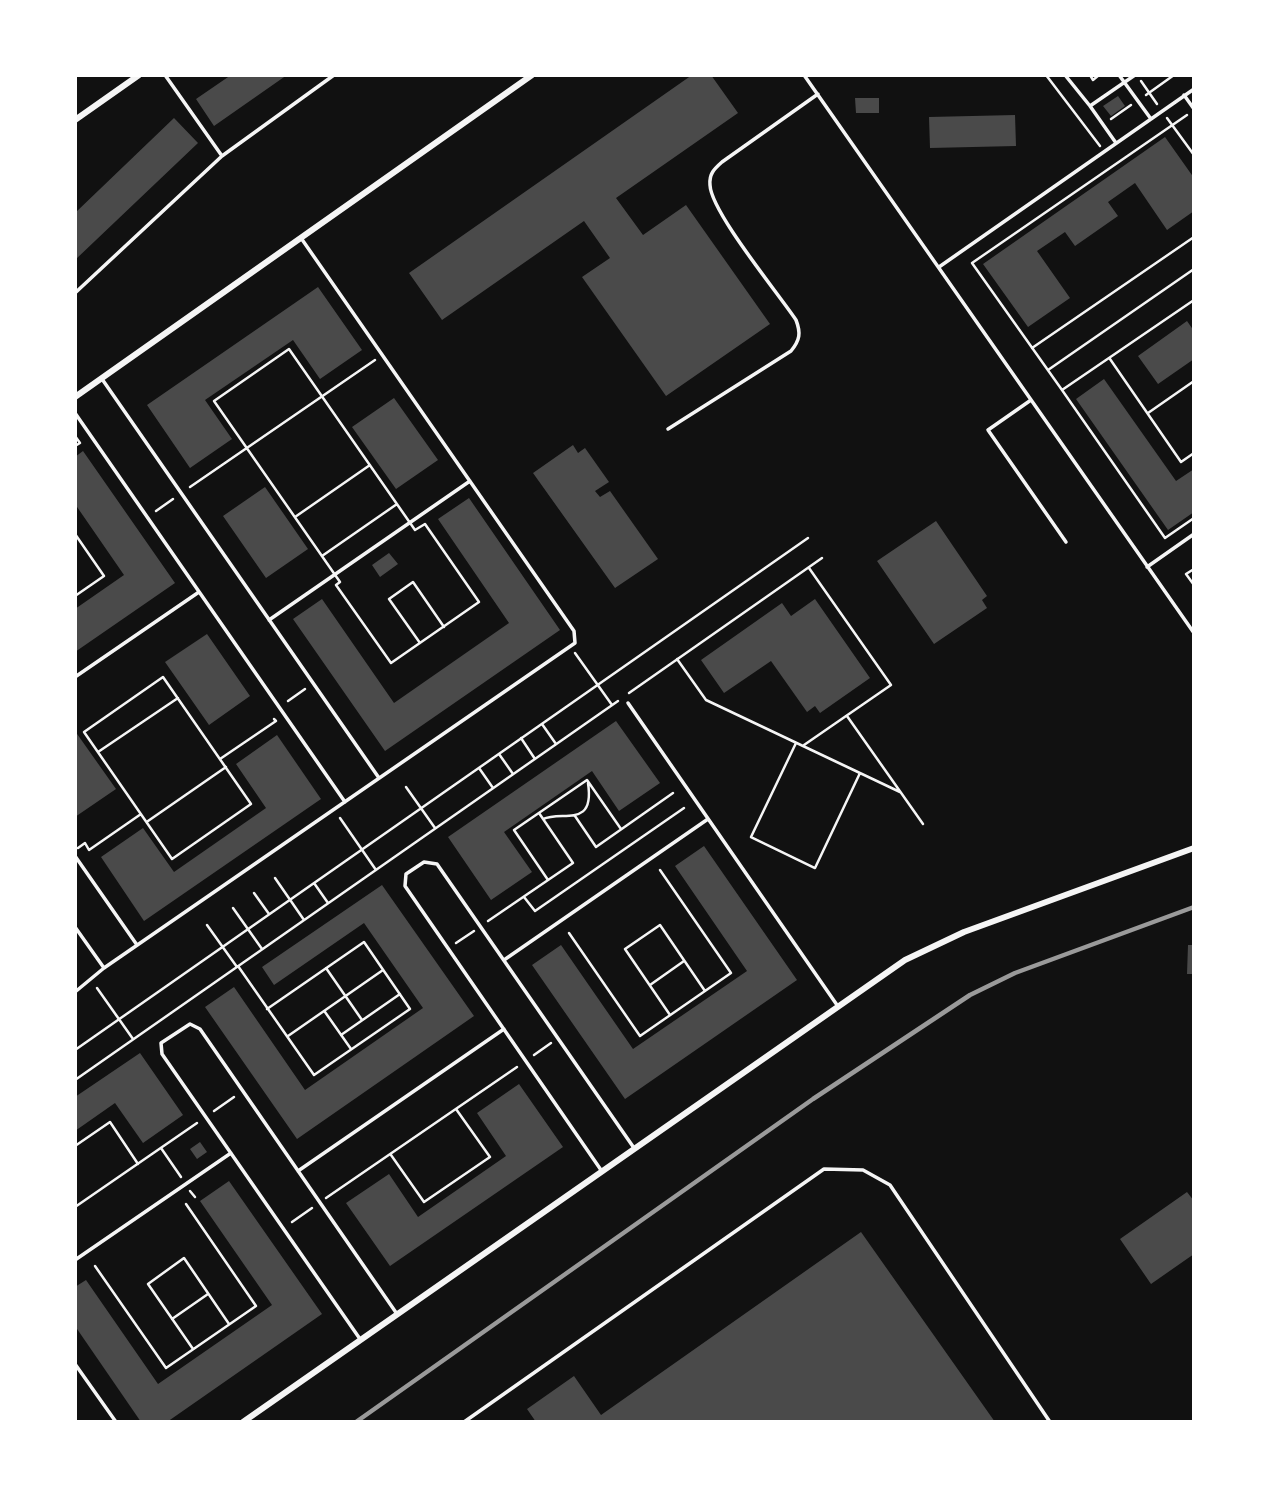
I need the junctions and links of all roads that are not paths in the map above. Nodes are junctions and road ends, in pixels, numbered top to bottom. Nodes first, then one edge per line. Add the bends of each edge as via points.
1 (139, 75) edge
2 (165, 75) edge
3 (334, 75) edge
4 (532, 75) edge
5 (804, 75) edge
6 (1065, 75) edge
7 (1119, 75) edge
8 (1136, 75) edge
9 (1125, 82) junction
10 (1194, 89) edge
11 (818, 94) junction
12 (1184, 95) junction
13 (1090, 106) junction
14 (1194, 110) edge
15 (1151, 119) junction
16 (75, 120) edge
17 (1116, 143) junction
18 (222, 156) junction
19 (301, 237) junction
20 (939, 267) junction
21 (75, 293) edge
22 (102, 379) junction
23 (75, 397) edge
24 (1031, 400) junction
25 (75, 413) edge
26 (668, 429) dead end
27 (470, 481) junction
28 (1194, 534) edge
29 (1066, 542) dead end
30 (1147, 567) junction
31 (199, 592) junction
32 (269, 620) junction
33 (1194, 634) edge
34 (75, 677) edge
35 (628, 703) dead end
36 (379, 778) junction
37 (345, 802) junction
38 (708, 819) junction
39 (1194, 848) edge
40 (75, 856) edge
41 (75, 927) edge
42 (137, 945) junction
43 (504, 960) junction
44 (104, 968) junction
45 (75, 992) edge
46 (837, 1005) junction
47 (504, 1030) junction
48 (634, 1148) junction
49 (231, 1153) junction
50 (601, 1170) junction
51 (298, 1171) junction
52 (75, 1261) edge
53 (397, 1314) junction
54 (360, 1339) junction
55 (75, 1363) edge
56 (116, 1422) edge
57 (243, 1422) edge
58 (464, 1422) edge
59 (1050, 1422) edge

1 - 16 street
2 - 18 lane
3 - 18 lane
4 - 19 street
5 - 11 lane
6 - 13 lane
7 - 9 lane
8 - 9 lane
9 - 13 lane
9 - 15 lane
10 - 12 lane
11 - 20 lane
11 - 26 lane via 712,170 709,183 717,207 796,320 799,342
12 - 14 lane
12 - 15 lane
13 - 17 lane
15 - 17 lane
17 - 20 lane
18 - 21 lane
19 - 22 street
19 - 27 lane
20 - 24 lane
22 - 23 street
22 - 32 lane
24 - 29 lane via 988,430
24 - 30 lane
25 - 31 lane
27 - 32 lane
27 - 36 lane via 576,638
28 - 30 lane
30 - 33 lane
31 - 34 lane
31 - 37 lane
32 - 36 lane
35 - 38 lane
36 - 37 lane
37 - 42 lane
38 - 43 lane
38 - 46 lane
39 - 46 street via 964,932 905,960
40 - 42 lane
41 - 44 lane
42 - 44 lane
43 - 47 lane via 437,864 424,862 406,874 403,882
43 - 48 lane
44 - 45 lane
46 - 48 street
47 - 50 lane
47 - 51 lane
48 - 50 street
49 - 51 lane via 162,1054 161,1043 183,1026 190,1024 200,1030
49 - 52 lane
49 - 54 lane
50 - 53 street
51 - 53 lane
53 - 54 street
54 - 57 street
55 - 56 lane
58 - 59 lane via 824,1169 863,1170 890,1185

